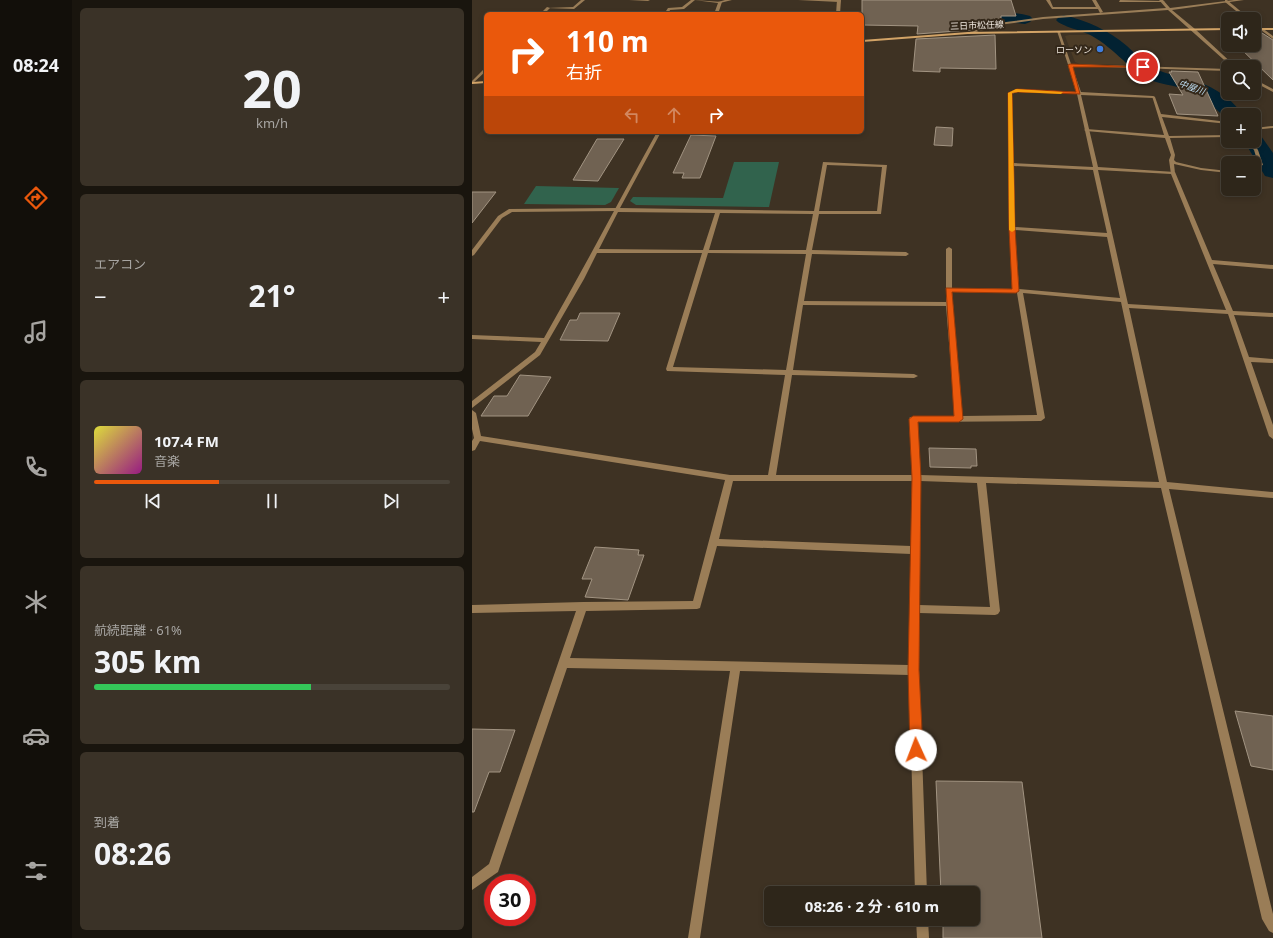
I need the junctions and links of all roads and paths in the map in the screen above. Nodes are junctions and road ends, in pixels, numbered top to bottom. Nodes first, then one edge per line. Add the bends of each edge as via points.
1 (583, 0) edge
2 (631, 0) edge
3 (648, 0) edge
4 (694, 0) edge
5 (730, 0) edge
6 (800, 0) edge
7 (839, 0) edge
8 (1048, 0) edge
9 (1094, 0) edge
10 (1242, 0) edge
11 (1120, 1) edge
12 (1162, 1) edge
13 (720, 2) junction
14 (1226, 2) junction
15 (1099, 8) junction
16 (1169, 9) junction
17 (544, 12) edge
18 (667, 12) edge
19 (717, 12) edge
20 (838, 12) edge
21 (1239, 12) edge
22 (1102, 14) junction
23 (1221, 29) edge
24 (1261, 29) joint
25 (1273, 29) edge
26 (1194, 30) junction
27 (1058, 32) junction
28 (968, 33) junction
29 (1273, 38) edge
30 (864, 41) edge
31 (1226, 60) edge
32 (1070, 65) junction
33 (1221, 70) edge
34 (484, 71) edge
35 (484, 82) edge
36 (472, 83) edge
37 (1261, 84) edge
38 (1273, 91) edge
39 (1079, 93) junction
40 (1160, 115) junction
41 (1221, 122) edge
42 (1273, 127) edge
43 (1261, 128) edge
44 (1086, 130) junction
45 (658, 134) edge
46 (1221, 136) edge
47 (1168, 137) junction
48 (1171, 160) junction
49 (1012, 164) junction
50 (1094, 169) junction
51 (1221, 171) edge
52 (1173, 173) junction
53 (616, 210) junction
54 (718, 211) junction
55 (816, 212) junction
56 (1012, 228) junction
57 (1109, 235) junction
58 (949, 249) dead end
59 (595, 251) junction
60 (705, 251) junction
61 (809, 252) junction
62 (472, 254) edge
63 (906, 254) dead end
64 (1209, 262) junction
65 (1273, 267) edge
66 (948, 290) junction
67 (1018, 292) junction
68 (801, 303) junction
69 (1125, 303) junction
70 (948, 304) junction
71 (1230, 312) junction
72 (1273, 315) edge
73 (472, 337) edge
74 (546, 340) junction
75 (1246, 359) junction
76 (1273, 360) edge
77 (790, 372) junction
78 (914, 376) dead end
79 (472, 405) edge
80 (472, 412) edge
81 (959, 419) junction
82 (1273, 436) edge
83 (478, 438) junction
84 (472, 448) edge
85 (772, 477) junction
86 (730, 478) junction
87 (916, 478) junction
88 (981, 479) junction
89 (1164, 485) junction
90 (1273, 495) edge
91 (714, 542) junction
92 (916, 550) junction
93 (583, 606) junction
94 (472, 609) edge
95 (914, 609) junction
96 (564, 663) junction
97 (736, 666) junction
98 (914, 670) junction
99 (472, 884) edge
100 (921, 886) edge
101 (922, 926) edge
102 (1273, 926) edge
103 (694, 938) edge
104 (923, 938) edge

1 - 17 street via 574,8 548,8
2 - 3 street
4 - 13 street
4 - 18 street via 683,8 669,9
5 - 13 street
6 - 7 street
7 - 20 street
8 - 15 street via 1052,8
9 - 15 street
10 - 14 street
11 - 12 street
12 - 16 street
13 - 19 street
14 - 16 street
14 - 21 street
15 - 22 street
16 - 22 street
16 - 26 street
22 - 28 street via 1006,23
23 - 26 main road
24 - 25 main road
24 - 29 street
26 - 27 main road, 三日市松任線
26 - 31 street
27 - 28 main road, 三日市松任線
27 - 32 street
28 - 30 main road, 三日市松任線
32 - 33 street
32 - 39 street
34 - 36 street
35 - 36 main road
37 - 38 street
39 - 40 street via 1153,97
39 - 44 street
39 - 49 street via 1017,90 1010,93
40 - 41 street
40 - 47 street
42 - 43 street
44 - 47 street
44 - 50 street
45 - 53 street
46 - 47 street
47 - 48 street via 1173,155
48 - 51 street via 1174,163
48 - 52 street
49 - 50 street
49 - 56 street
50 - 52 street
50 - 57 street
52 - 64 street
53 - 54 street
53 - 59 street
53 - 62 street via 511,210 500,217
54 - 55 street
54 - 60 street
55 - 55 street via 879,213 886,166 825,163
55 - 61 street
56 - 57 street
56 - 67 street
57 - 69 street
58 - 66 street
59 - 60 street
59 - 74 street
60 - 61 street
60 - 77 street via 669,369
61 - 63 street
61 - 68 street
64 - 65 street
64 - 71 street
66 - 67 street
66 - 70 street
67 - 69 street
67 - 81 street via 1041,418
68 - 70 street
68 - 77 street
69 - 71 street
69 - 89 street
70 - 81 street
71 - 72 street
71 - 75 street
73 - 74 street
74 - 79 street via 538,353
75 - 76 street
75 - 82 street
77 - 78 street
77 - 85 street
80 - 83 street
81 - 87 street via 913,419
83 - 84 street
83 - 86 street
85 - 86 street
85 - 87 street
86 - 91 street
87 - 88 street
87 - 92 street
88 - 89 street
88 - 95 street via 995,611
89 - 90 street
89 - 102 street via 1268,919
91 - 92 street
91 - 93 street via 697,605
92 - 95 street
93 - 94 street
93 - 96 street
95 - 98 street
96 - 97 street
96 - 99 street via 494,868
97 - 98 street
97 - 103 street
98 - 100 street
101 - 104 street

